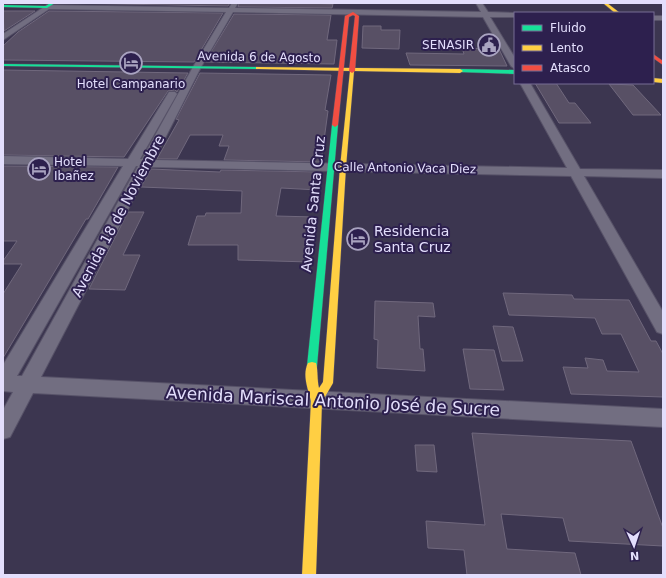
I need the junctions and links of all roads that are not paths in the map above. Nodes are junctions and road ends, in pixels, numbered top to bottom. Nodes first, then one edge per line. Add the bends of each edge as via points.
1 (354, 3) edge
2 (479, 3) edge
3 (593, 3) edge
4 (605, 3) edge
5 (50, 5) edge
6 (3, 6) edge
7 (228, 7) edge
8 (604, 12) edge
9 (617, 12) edge
10 (353, 13) junction
11 (485, 15) junction
12 (514, 15) edge
13 (3, 38) edge
14 (658, 51) edge
15 (514, 64) edge
16 (663, 64) edge
17 (3, 65) edge
18 (3, 70) edge
19 (191, 70) junction
20 (341, 72) junction
21 (514, 72) edge
22 (352, 73) junction
23 (514, 77) edge
24 (526, 84) edge
25 (3, 160) edge
26 (130, 162) junction
27 (146, 163) junction
28 (330, 167) junction
29 (343, 167) junction
30 (575, 172) junction
31 (663, 174) edge
32 (663, 327) edge
33 (3, 383) edge
34 (28, 384) junction
35 (317, 401) junction
36 (663, 418) edge
37 (3, 430) edge
38 (309, 575) edge

1 - 10 main road, Avenida Santa Cruz
2 - 11 street
3 - 8 main road
4 - 9 main road
5 - 6 main road
5 - 7 street
5 - 13 street
7 - 10 street
7 - 19 street, Avenida 18 de Noviembre
10 - 11 street
10 - 20 main road, Avenida Santa Cruz via 347,16
10 - 22 main road, Avenida Santa Cruz via 357,16
11 - 12 street
11 - 15 street
14 - 16 main road
17 - 19 main road, Avenida 6 de Agosto
18 - 19 main road, Avenida 6 de Agosto
19 - 20 main road, Avenida 6 de Agosto
19 - 26 street, Avenida 18 de Noviembre
19 - 27 street, Avenida 18 de Noviembre
20 - 22 main road, Avenida 6 de Agosto
20 - 28 main road, Avenida Santa Cruz
21 - 22 main road, Avenida 6 de Agosto
22 - 23 main road, Avenida 6 de Agosto
22 - 29 main road, Avenida Santa Cruz
24 - 30 street
25 - 26 street, Calle Antonio Vaca Diez
26 - 27 street, Calle Antonio Vaca Diez
26 - 33 street, Avenida 18 de Noviembre
27 - 28 street, Calle Antonio Vaca Diez
27 - 34 street, Avenida 18 de Noviembre
28 - 29 street, Calle Antonio Vaca Diez
28 - 35 main road, Avenida Santa Cruz via 311,380
29 - 30 street, Calle Antonio Vaca Diez
29 - 35 main road, Avenida Santa Cruz via 328,383
30 - 31 street, Calle Antonio Vaca Diez
30 - 32 street
33 - 34 street, Avenida Mariscal Antonio José de Sucre
34 - 35 street, Avenida Mariscal Antonio José de Sucre
34 - 37 street, Avenida 18 de Noviembre
35 - 36 street, Avenida Mariscal Antonio José de Sucre
35 - 38 main road, Avenida Santa Cruz

